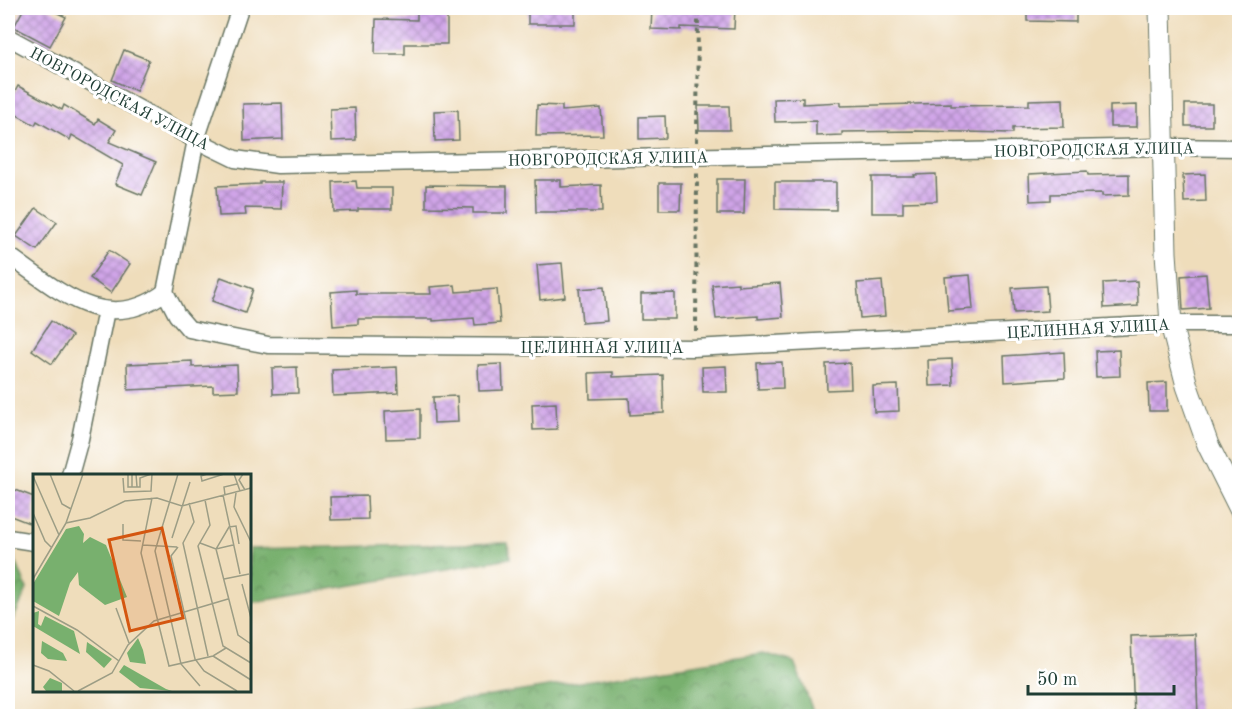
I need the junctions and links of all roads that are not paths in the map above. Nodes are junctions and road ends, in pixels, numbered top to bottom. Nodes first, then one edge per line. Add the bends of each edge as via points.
1 (240, 8) edge
2 (1160, 8) edge
3 (8, 37) edge
4 (196, 140) junction
5 (1163, 147) junction
6 (1239, 148) edge
7 (8, 255) edge
8 (165, 292) junction
9 (106, 310) junction
10 (1171, 324) junction
11 (1239, 324) edge
12 (70, 474) edge
13 (1239, 509) edge
14 (8, 538) edge
15 (33, 542) edge

1 - 4 street
2 - 5 street
3 - 4 street, НОВГОРОДСКАЯ УЛИЦА
4 - 5 street, НОВГОРОДСКАЯ УЛИЦА via 235,159 278,165
4 - 8 street
5 - 6 street, НОВГОРОДСКАЯ УЛИЦА
5 - 10 street
7 - 9 street via 82,305
8 - 9 street via 136,308
8 - 10 street, ЦЕЛИННАЯ УЛИЦА via 189,329 268,345 696,348
9 - 12 street
10 - 11 street, ЦЕЛИННАЯ УЛИЦА
10 - 13 street via 1208,445
14 - 15 street

